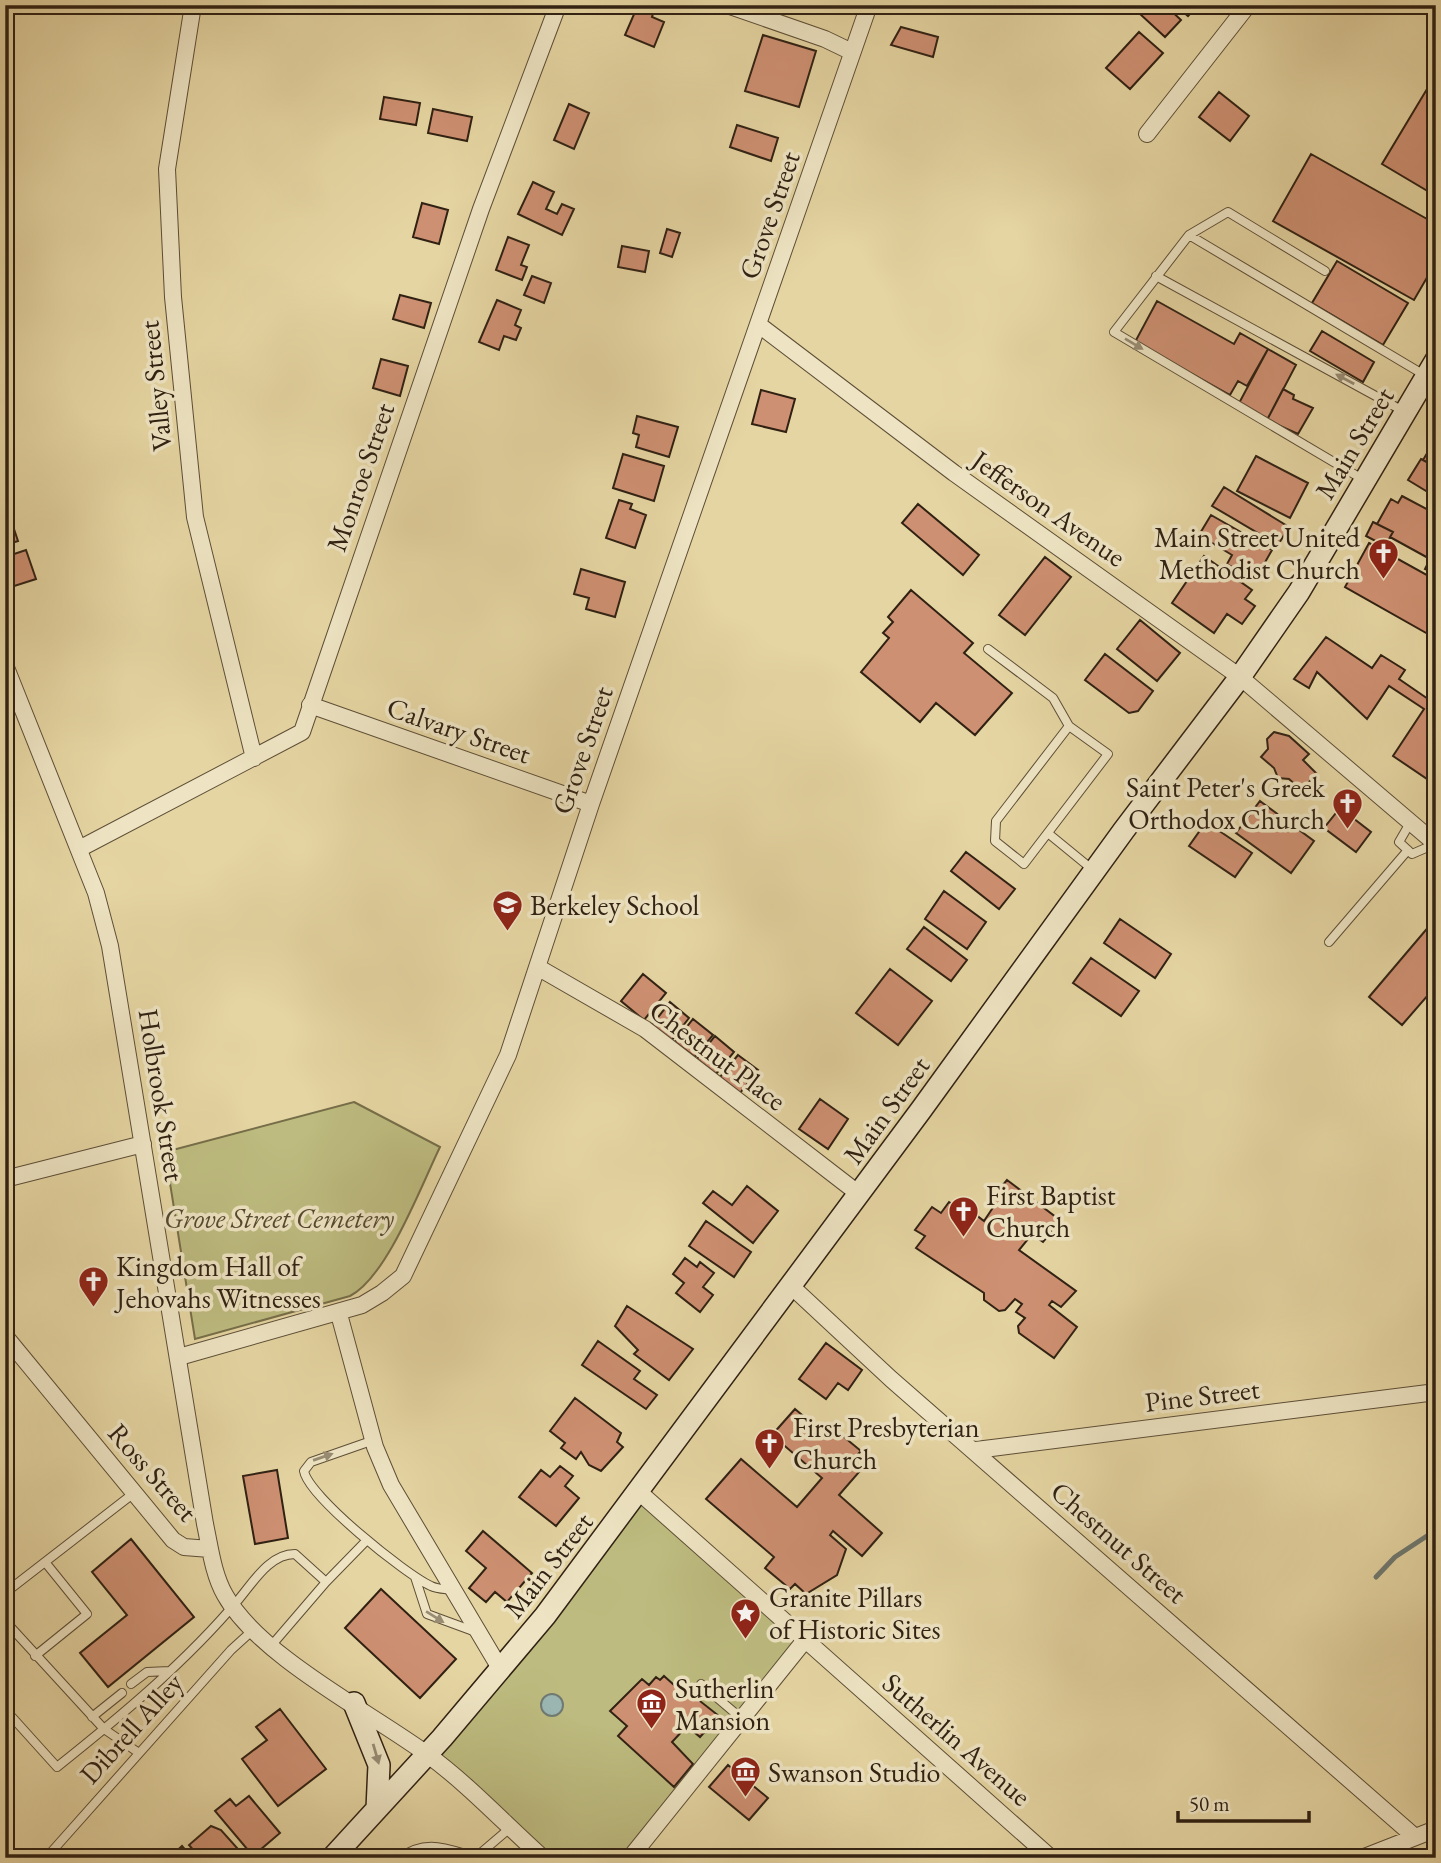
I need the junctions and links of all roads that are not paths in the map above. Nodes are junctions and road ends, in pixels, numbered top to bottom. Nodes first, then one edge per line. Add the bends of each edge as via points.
1 (193, 5) edge
2 (558, 5) edge
3 (727, 5) edge
4 (869, 5) edge
5 (1248, 5) edge
6 (852, 52) junction
7 (1147, 134) dead end
8 (1189, 235) junction
9 (1325, 271) dead end
10 (1156, 276) junction
11 (759, 325) junction
12 (1431, 368) edge
13 (1405, 412) junction
14 (1364, 480) junction
15 (988, 649) dead end
16 (5, 665) edge
17 (1240, 677) junction
18 (310, 705) junction
19 (1069, 726) junction
20 (254, 758) junction
21 (591, 804) junction
22 (1410, 823) junction
23 (1049, 834) junction
24 (1435, 844) edge
25 (79, 849) junction
26 (1408, 850) junction
27 (1094, 871) junction
28 (1329, 942) dead end
29 (539, 968) junction
30 (143, 1144) junction
31 (5, 1179) edge
32 (859, 1194) junction
33 (790, 1285) junction
34 (339, 1314) junction
35 (5, 1336) edge
36 (179, 1357) junction
37 (1436, 1392) edge
38 (373, 1440) junction
39 (976, 1450) junction
40 (639, 1492) junction
41 (134, 1493) junction
42 (367, 1540) junction
43 (210, 1549) junction
44 (45, 1562) junction
45 (415, 1577) junction
46 (326, 1581) junction
47 (452, 1590) junction
48 (5, 1593) edge
49 (233, 1607) junction
50 (5, 1620) edge
51 (253, 1630) junction
52 (478, 1633) junction
53 (805, 1640) junction
54 (271, 1646) junction
55 (34, 1656) junction
56 (501, 1670) junction
57 (169, 1671) junction
58 (131, 1684) dead end
59 (701, 1684) dead end
60 (122, 1693) dead end
61 (354, 1703) junction
62 (11, 1716) dead end
63 (92, 1717) junction
64 (742, 1719) junction
65 (104, 1729) junction
66 (139, 1754) junction
67 (427, 1754) junction
68 (377, 1809) junction
69 (510, 1828) junction
70 (1436, 1829) edge
71 (1415, 1837) junction
72 (340, 1853) edge
73 (46, 1858) edge
74 (400, 1858) edge
75 (543, 1858) edge
76 (630, 1858) edge
77 (1051, 1858) edge
78 (1362, 1858) edge

1 - 20 street, Valley Street via 167,169 173,297 195,517
2 - 18 street, Monroe Street via 481,209
3 - 6 street
4 - 6 street, Grove Street
5 - 7 street
6 - 11 street, Grove Street
8 - 9 lane via 1228,212
8 - 10 lane
8 - 12 lane
13 -> 10 lane
10 -> 14 lane via 1114,332
11 - 17 street, Jefferson Avenue via 954,473
11 - 21 street, Grove Street
12 - 13 main road, Main Street
13 - 14 main road, Main Street
14 - 17 main road, Main Street via 1298,592
15 - 19 lane via 1053,698
16 - 25 street, Holbrook Street
17 - 22 street, Jefferson Avenue
17 - 27 main road, Main Street
18 - 20 street, Monroe Street via 302,732
18 - 21 street, Calvary Street
19 - 23 lane via 1108,754
19 - 23 lane via 996,821 995,841 1024,864
20 - 25 street, Monroe Street
21 - 29 street, Grove Street
22 - 24 street, Jefferson Avenue
22 - 26 lane via 1399,842
23 - 27 lane
24 - 26 lane via 1412,854
25 - 30 street, Holbrook Street via 110,946
26 - 28 lane
27 - 32 main road, Main Street
29 - 32 street, Chestnut Place via 645,1029
29 - 34 street, Grove Street via 508,1055 403,1276 382,1293
30 - 31 street
30 - 36 street, Holbrook Street
32 - 33 main road, Main Street
33 - 39 street, Chestnut Street
33 - 40 main road, Main Street
34 - 36 street, Grove Street
34 - 38 street
35 - 41 street, Ross Street
36 - 43 street, Holbrook Street
37 - 39 street, Pine Street
42 -> 38 lane via 317,1495 304,1471 311,1462
38 - 47 street via 399,1501
39 - 71 street, Chestnut Street
40 - 53 street, Sutherlin Avenue
40 - 56 main road, Main Street
41 - 43 street, Ross Street via 173,1541 184,1547
41 - 44 lane
42 - 45 lane
42 - 46 lane
43 - 49 street, Ross Street via 218,1580
44 - 48 lane
44 - 55 lane via 87,1614
45 - 47 lane
45 -> 52 lane via 427,1614
46 - 49 lane via 295,1554 286,1554 267,1566
46 - 54 lane
47 - 52 street
49 - 51 street, Ross Street
49 - 57 lane
50 - 55 lane
51 - 54 street, Ross Street
51 - 66 lane, Dibrell Alley
52 - 56 street
53 - 64 street
53 - 77 street, Sutherlin Avenue
54 - 61 street, Ross Street
55 - 63 lane
56 - 67 main road, Main Street
57 - 58 lane via 146,1672
57 - 65 lane
59 - 64 lane
60 - 63 lane
61 - 67 street, Ross Street
61 -> 68 main road via 379,1765
62 - 65 lane via 57,1767
63 - 65 lane
64 - 76 street
65 - 66 lane
66 - 73 lane, Dibrell Alley
67 - 68 main road, Main Street
67 - 69 street, Ross Street
68 - 72 main road, Main Street
69 - 74 lane via 476,1857 436,1846 413,1848
69 - 75 street, Ross Street
70 - 71 street
71 - 78 street

